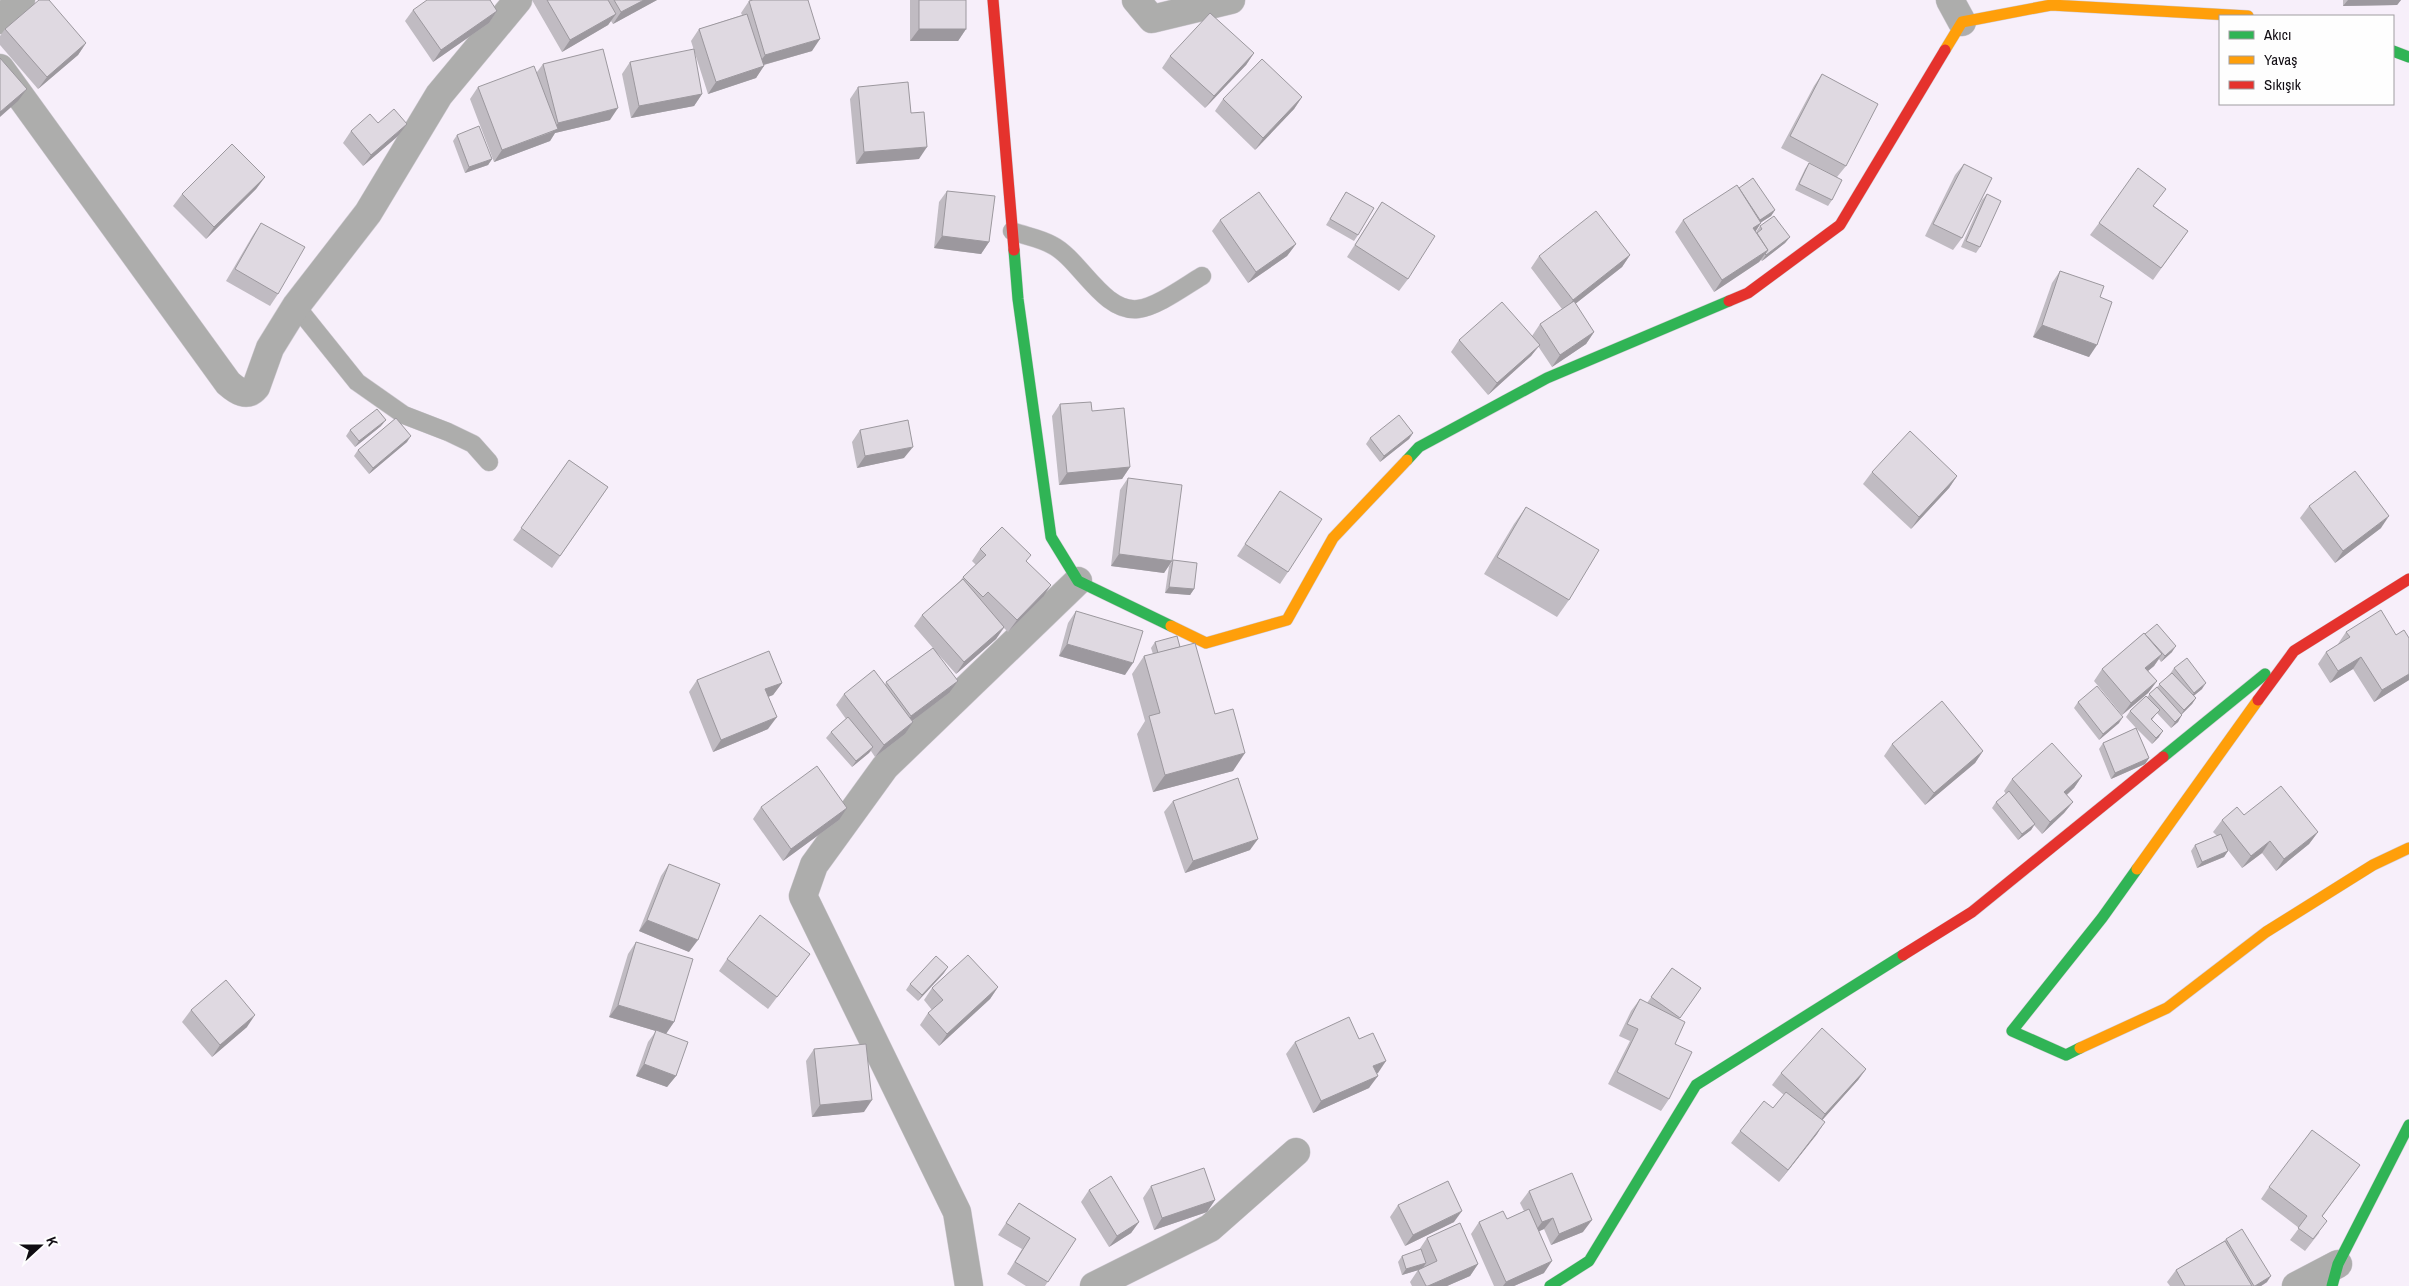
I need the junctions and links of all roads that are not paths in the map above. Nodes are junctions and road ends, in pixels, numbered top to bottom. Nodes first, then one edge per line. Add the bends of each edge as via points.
1 (21, 0) edge
2 (518, 0) edge
3 (994, 0) edge
4 (1136, 0) edge
5 (1231, 0) edge
6 (1956, 11) edge
7 (2230, 15) edge
8 (0, 20) edge
9 (2394, 51) edge
10 (2409, 57) edge
11 (0, 68) edge
12 (1012, 231) junction
13 (1202, 276) dead end
14 (296, 306) junction
15 (489, 462) dead end
16 (2409, 579) edge
17 (1078, 581) junction
18 (2294, 651) junction
19 (2409, 848) edge
20 (2409, 1125) edge
21 (1296, 1152) dead end
22 (2335, 1275) edge
23 (969, 1286) edge
24 (1094, 1286) edge
25 (1550, 1286) edge
26 (2296, 1286) edge

1 - 8 street
2 - 14 street via 439,95 368,213
3 - 12 street
4 - 5 street via 1152,19
6 - 7 street via 2051,5
6 - 17 street via 1840,224 1748,293 1547,378 1419,447 1333,538 1287,620 1206,643
9 - 10 street
11 - 14 street via 236,391 253,392 256,388 270,348
12 - 13 lane via 1053,245 1112,302 1126,309 1151,305
12 - 17 street via 1018,299 1051,538
14 - 15 lane via 357,382 404,415 474,444
16 - 18 street
17 - 23 street via 885,767 814,865 803,896 957,1212
18 - 19 street via 2102,918 2012,1031 2066,1055 2108,1036 2167,1008 2266,932 2373,865
18 - 25 street via 1972,912 1696,1085 1589,1261
20 - 22 street
21 - 24 street via 1210,1228
22 - 26 street

